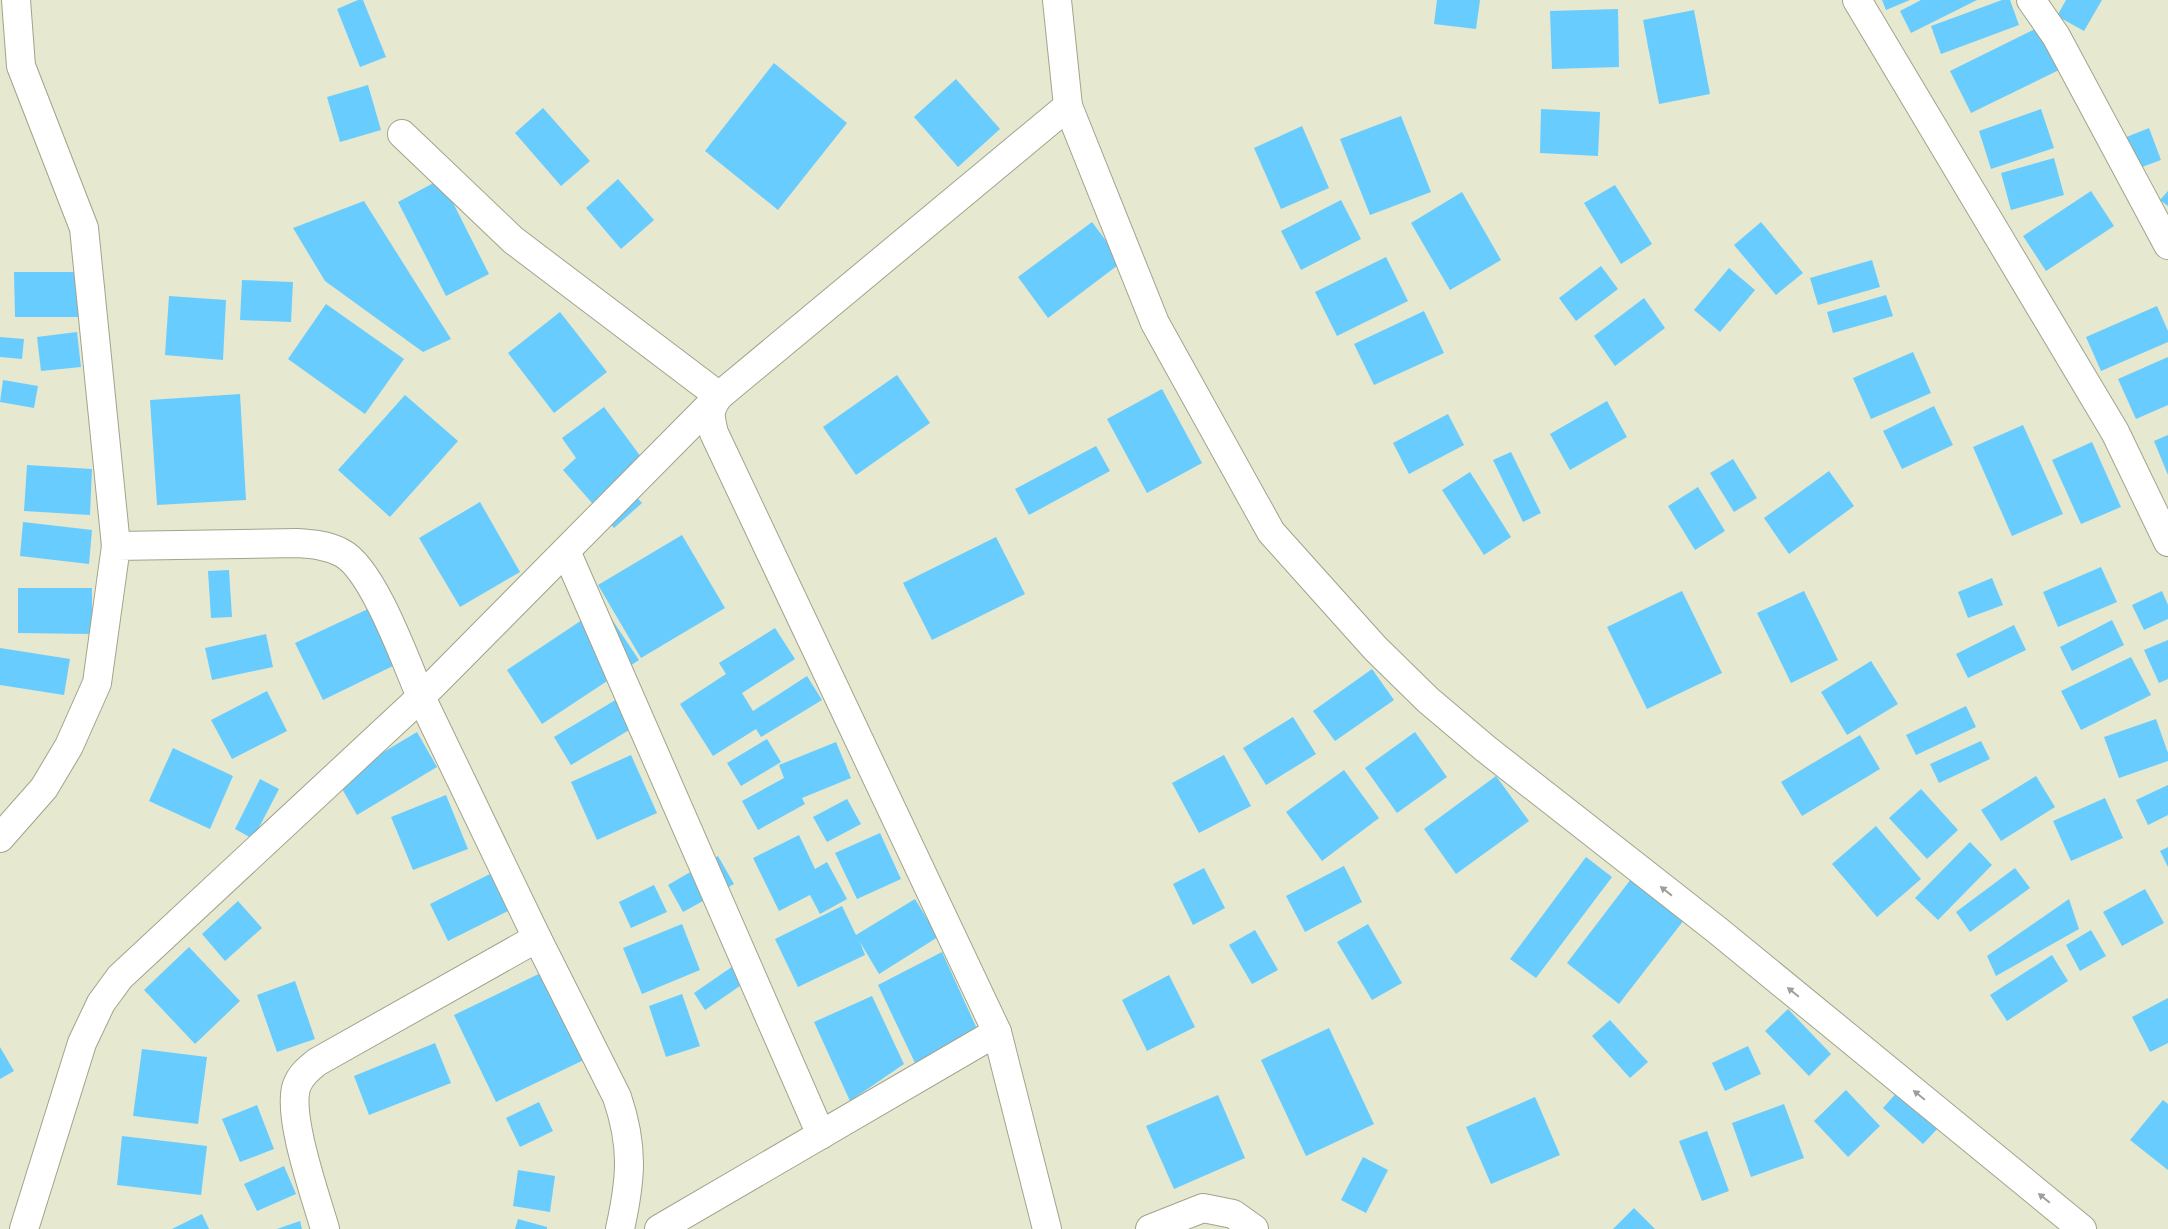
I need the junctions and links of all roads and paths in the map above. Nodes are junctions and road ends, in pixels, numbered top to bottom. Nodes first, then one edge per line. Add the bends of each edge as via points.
1 (16, 0) edge
2 (1057, 0) edge
3 (1857, 0) edge
4 (2031, 0) edge
5 (1068, 106) junction
6 (402, 134) dead end
7 (2168, 245) edge
8 (719, 396) junction
9 (2168, 542) edge
10 (116, 546) junction
11 (566, 551) junction
12 (421, 697) junction
13 (0, 838) edge
14 (536, 938) junction
15 (997, 1032) junction
16 (821, 1135) junction
17 (24, 1229) edge
18 (324, 1229) edge
19 (620, 1229) edge
20 (659, 1229) edge
21 (1047, 1229) edge
22 (1150, 1229) edge
23 (1254, 1229) edge
24 (2082, 1229) edge

1 - 10 street via 21,66 84,228
2 - 5 street
3 - 9 street via 2115,432
4 - 7 street via 2056,36
5 - 8 street
24 -> 5 street via 1717,930 1486,748 1428,700 1375,648 1271,532 1155,324
6 - 8 street via 513,240
8 - 11 street
8 - 15 street via 711,406 714,433
10 - 12 street via 297,543 322,545 343,553 361,569 377,597
10 - 13 street via 97,683 69,746 44,788
11 - 12 street
11 - 16 street
12 - 14 street
12 - 17 street via 120,977 100,1003 82,1042
14 - 18 street via 303,1073 296,1087 294,1109
14 - 19 street via 617,1098 626,1124 628,1191
15 - 16 street
15 - 21 street
16 - 20 street
22 - 23 street via 1203,1208 1233,1214

